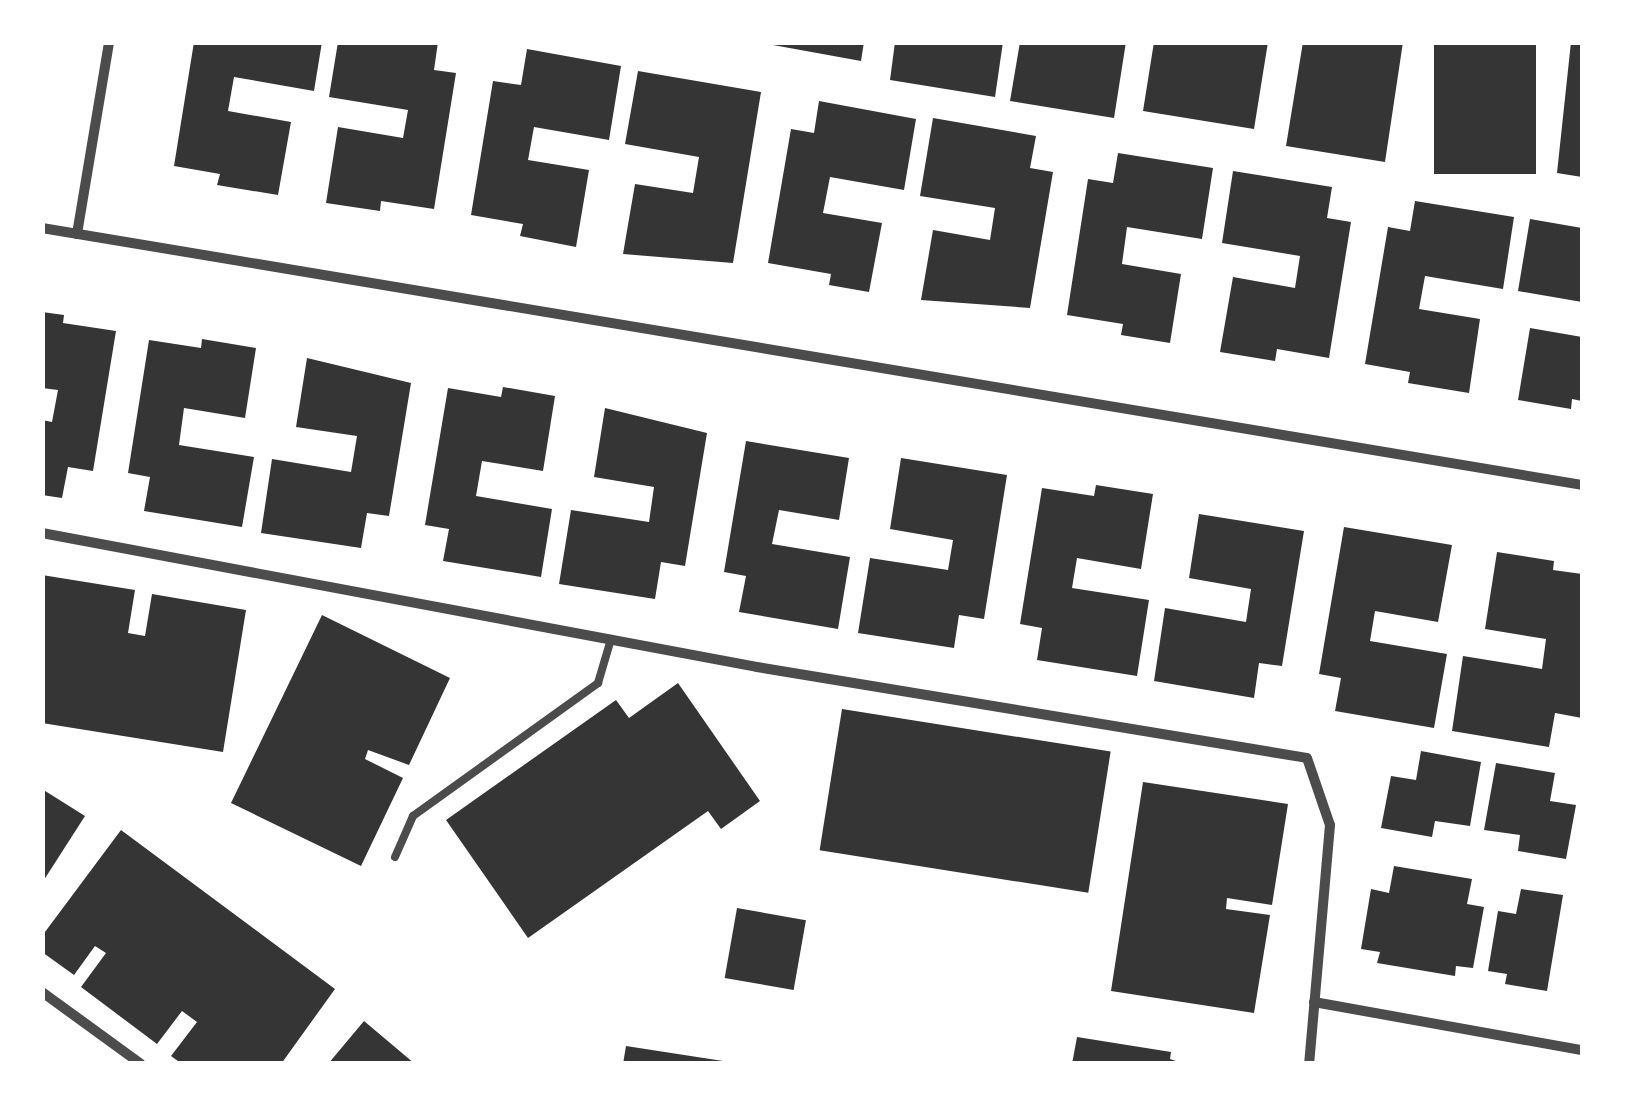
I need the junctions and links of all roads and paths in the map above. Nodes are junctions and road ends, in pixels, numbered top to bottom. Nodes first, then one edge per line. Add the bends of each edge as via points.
1 (109, 42) edge
2 (42, 228) edge
3 (77, 234) junction
4 (1582, 485) edge
5 (42, 533) edge
6 (610, 639) junction
7 (395, 857) dead end
8 (42, 992) edge
9 (1314, 1002) junction
10 (1582, 1050) edge
11 (141, 1064) edge
12 (1309, 1064) edge

1 - 3 street
2 - 3 street
3 - 4 street
5 - 6 street
6 - 7 lane via 598,683 414,816
6 - 9 street via 1307,758 1330,825
8 - 11 street
9 - 10 street
9 - 12 street

